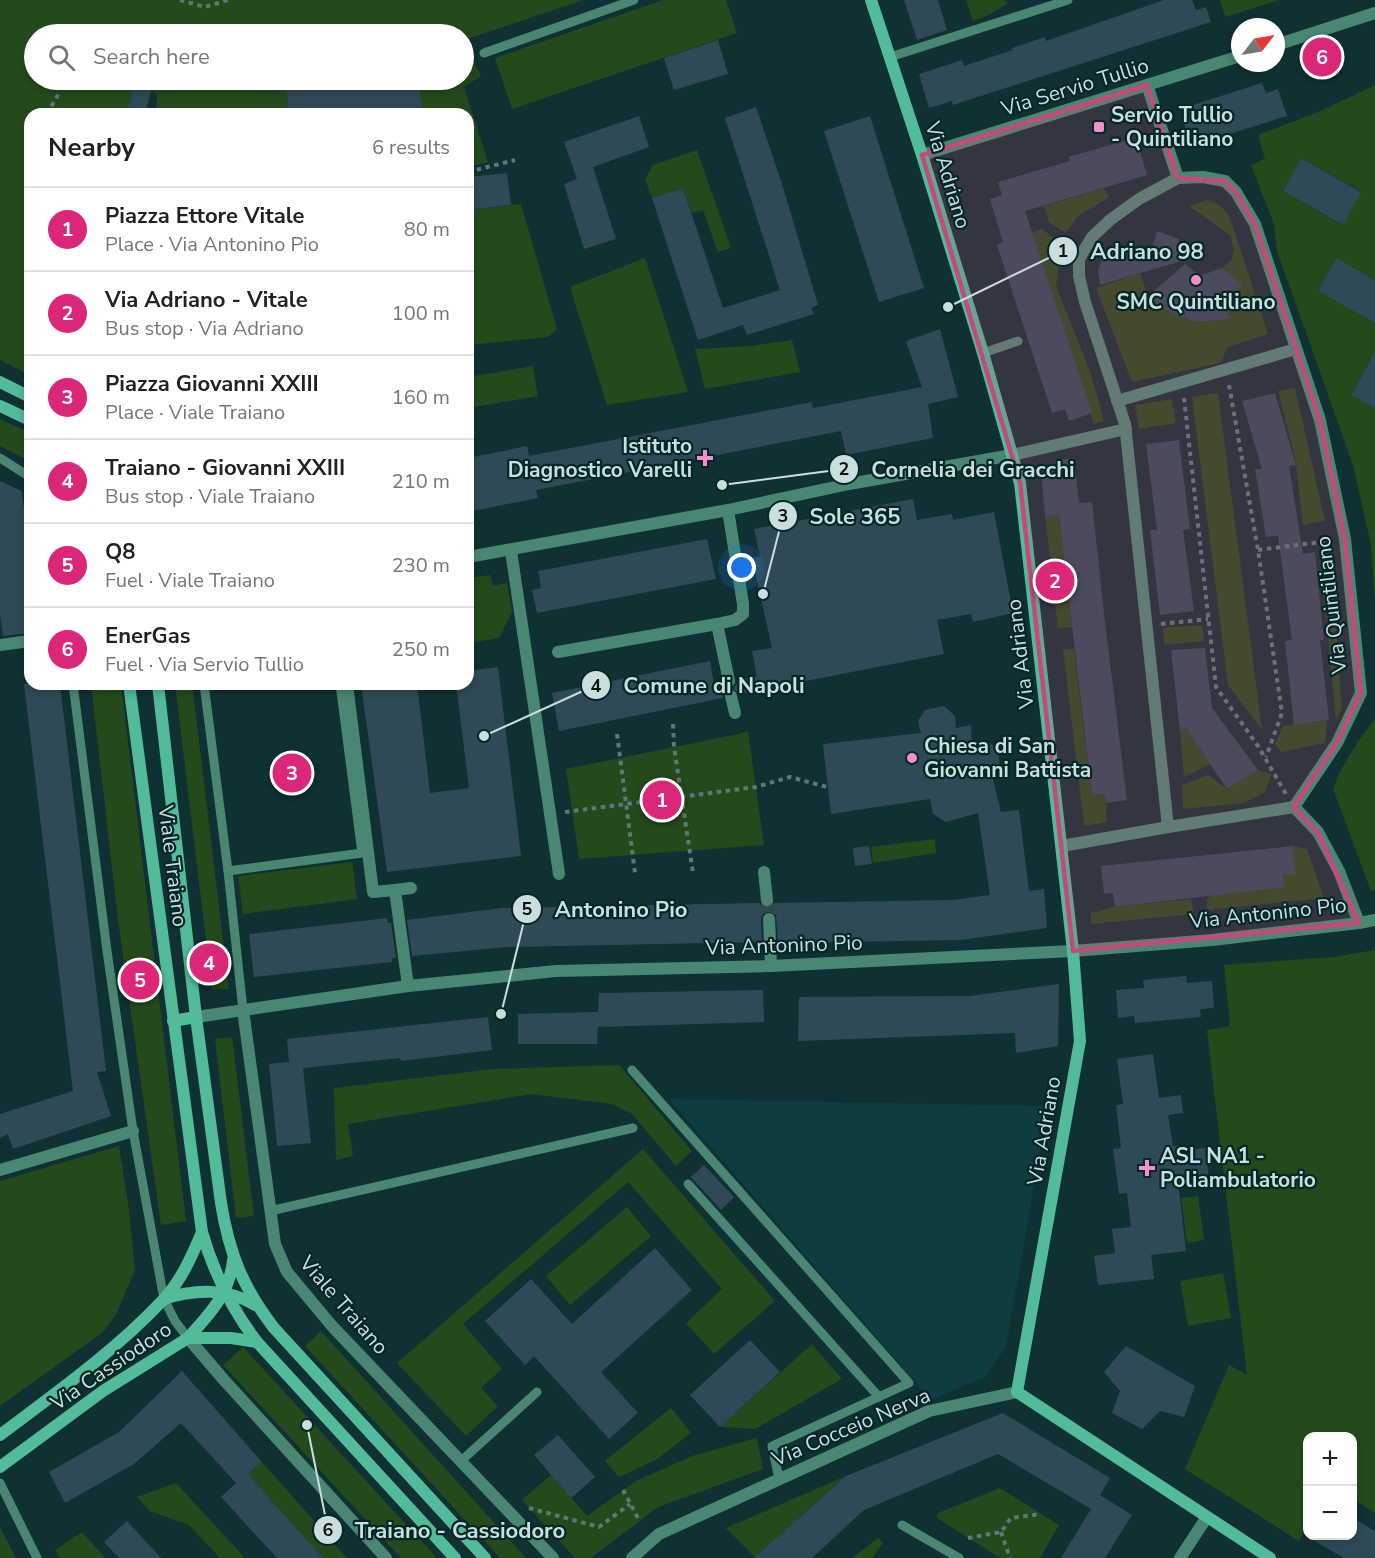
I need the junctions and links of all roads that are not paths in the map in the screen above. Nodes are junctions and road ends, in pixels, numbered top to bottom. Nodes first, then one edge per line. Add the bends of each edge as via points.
1 (634, 0) edge
2 (871, 0) edge
3 (1068, 0) edge
4 (1375, 13) edge
5 (1285, 42) edge
6 (484, 53) dead end
7 (890, 57) junction
8 (1231, 59) edge
9 (1147, 85) junction
10 (922, 155) junction
11 (1178, 178) junction
12 (1018, 341) dead end
13 (1296, 349) junction
14 (983, 353) junction
15 (0, 382) edge
16 (24, 394) edge
17 (1118, 401) junction
18 (0, 406) edge
19 (24, 417) edge
20 (1126, 429) junction
21 (1012, 455) junction
22 (0, 458) edge
23 (24, 473) edge
24 (728, 510) junction
25 (511, 551) junction
26 (474, 556) edge
27 (717, 624) junction
28 (24, 642) edge
29 (0, 645) edge
30 (558, 652) dead end
31 (729, 681) dead end
32 (74, 690) edge
33 (130, 690) edge
34 (159, 690) edge
35 (205, 690) edge
36 (341, 690) edge
37 (348, 690) edge
38 (731, 696) dead end
39 (735, 713) dead end
40 (1294, 807) junction
41 (1168, 827) junction
42 (1062, 846) junction
43 (228, 871) junction
44 (764, 872) dead end
45 (559, 874) dead end
46 (411, 888) dead end
47 (395, 891) junction
48 (767, 900) tunnel mouth
49 (769, 919) tunnel mouth
50 (1375, 920) edge
51 (1359, 923) junction
52 (1073, 951) junction
53 (771, 966) junction
54 (408, 986) junction
55 (243, 1010) junction
56 (196, 1017) junction
57 (172, 1021) junction
58 (632, 1070) dead end
59 (633, 1128) dead end
60 (133, 1131) junction
61 (0, 1170) edge
62 (687, 1184) dead end
63 (270, 1211) junction
64 (202, 1232) junction
65 (233, 1258) junction
66 (224, 1293) junction
67 (164, 1299) junction
68 (257, 1306) junction
69 (188, 1338) junction
70 (256, 1342) junction
71 (537, 1392) dead end
72 (1017, 1392) junction
73 (879, 1397) junction
74 (0, 1435) edge
75 (461, 1461) junction
76 (0, 1467) edge
77 (780, 1479) junction
78 (0, 1483) edge
79 (1207, 1517) junction
80 (902, 1525) dead end
81 (38, 1558) edge
82 (386, 1558) edge
83 (455, 1558) edge
84 (485, 1558) edge
85 (553, 1558) edge
86 (632, 1558) edge
87 (959, 1558) edge
88 (1180, 1558) edge
89 (1270, 1558) edge

1 - 6 lane
2 - 7 main road, Via Adriano
3 - 7 lane
4 - 5 street
7 - 10 main road, Via Adriano
8 - 9 street, Via Servio Tullio
9 - 10 street, Via Servio Tullio
9 - 11 street
10 - 14 main road, Via Adriano
11 - 13 street, Via Quintiliano via 1225,181 1236,192 1255,224
11 - 17 street, Via Quintiliano via 1110,220 1092,237 1079,259 1078,276 1085,302
12 - 14 lane
13 - 17 street
13 - 40 street, Via Quintiliano via 1320,420 1345,539 1361,693 1337,743
14 - 21 main road, Via Adriano
15 - 16 main road
17 - 20 street, Via Quintiliano
18 - 19 main road
20 - 21 street
20 - 41 street, Via Quintiliano
21 - 24 street
21 - 42 main road, Via Adriano via 1020,483
22 - 23 lane
24 - 25 street
24 - 27 street via 743,604 742,614 735,620
25 - 26 street
25 - 45 street
27 - 30 street
27 - 31 street
28 - 29 street
32 - 60 lane
33 - 57 main road, Viale Traiano
34 - 56 main road, Viale Traiano
35 - 43 lane
36 - 43 lane via 362,854
37 - 47 street via 374,891
38 - 39 street
40 - 41 street
40 - 51 street via 1318,832 1339,871
41 - 42 street
42 - 52 main road, Via Adriano
43 - 55 lane
44 - 48 street
46 - 47 street
47 - 54 street
49 - 53 street
50 - 51 street, Via Antonino Pio
51 - 52 street, Via Antonino Pio
52 - 53 street, Via Antonino Pio
52 - 72 main road, Via Adriano via 1080,1041
53 - 54 street, Via Antonino Pio via 556,971
54 - 55 street, Via Antonino Pio
55 - 56 street, Via Antonino Pio
55 - 63 street, Viale Traiano
56 - 57 main road
56 - 65 main road, Viale Traiano via 225,1231
57 - 64 main road, Viale Traiano
58 - 73 lane via 909,1383
59 - 63 lane
60 - 61 street
60 - 67 lane
62 - 73 lane
63 - 75 street, Viale Traiano via 275,1244 287,1272 332,1326
64 - 66 main road, Viale Traiano
64 - 67 main road, Via Cassiodoro via 184,1270
65 - 66 main road
65 - 68 main road, Viale Traiano
66 - 67 main road via 191,1293
66 - 68 main road
66 - 69 main road via 212,1313
66 - 70 main road, Viale Traiano
67 - 69 lane
67 - 74 main road, Via Cassiodoro via 116,1344
68 - 84 main road
69 - 70 main road, Via Cassiodoro
69 - 76 main road, Via Cassiodoro via 103,1391
69 - 82 street
70 - 83 main road
71 - 75 lane
72 - 77 street, Via Cocceio Nerva via 929,1411
72 - 79 main road
73 - 77 lane via 772,1446
75 - 85 street, Viale Traiano
77 - 86 street, Via Cocceio Nerva via 659,1534
78 - 81 lane
79 - 88 street
79 - 89 main road
80 - 87 lane

